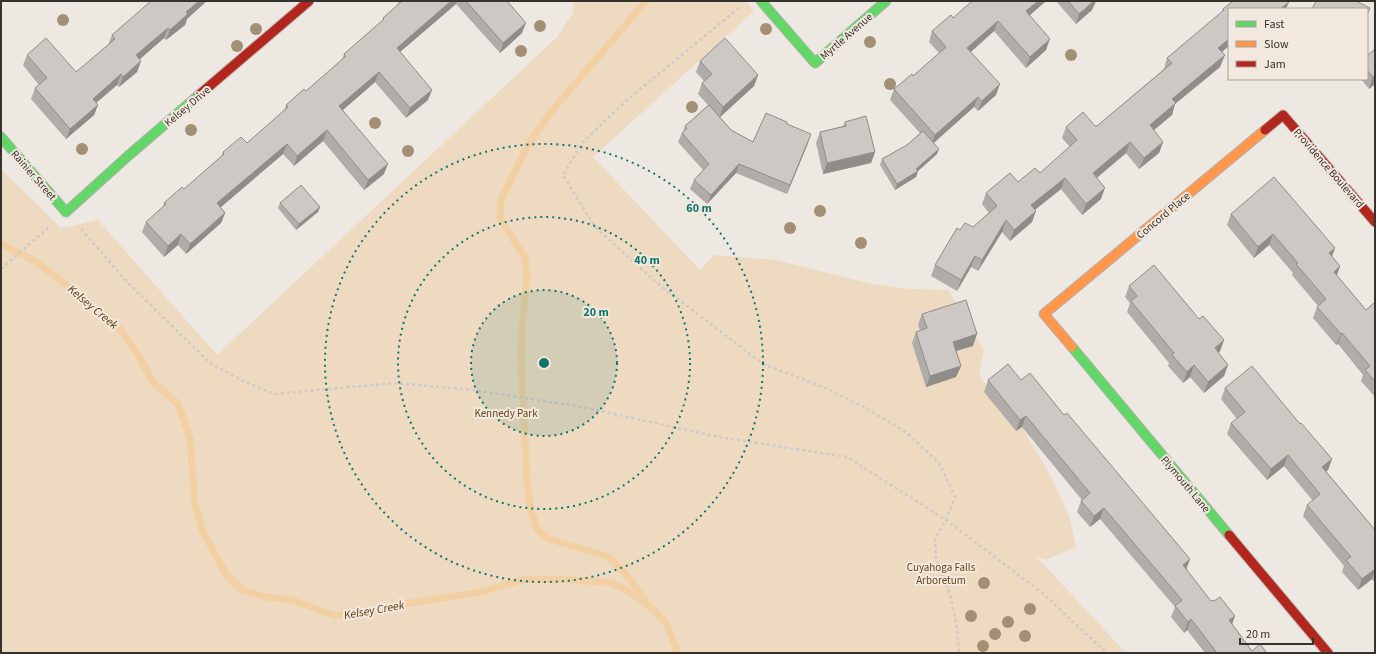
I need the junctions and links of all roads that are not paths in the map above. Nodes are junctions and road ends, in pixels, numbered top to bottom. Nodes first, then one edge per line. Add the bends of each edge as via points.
1 (309, 1) edge
2 (761, 1) edge
3 (886, 1) edge
4 (1283, 115) joint
5 (1, 137) edge
6 (66, 212) joint
7 (1375, 222) edge
8 (1044, 314) joint
9 (1328, 653) edge

1 - 6 street, Kelsey Drive via 132,152
2 - 3 street, Myrtle Avenue via 815,63
4 - 7 street, Providence Boulevard
4 - 8 street, Concord Place
5 - 6 street, Rainier Street
8 - 9 street, Plymouth Lane

